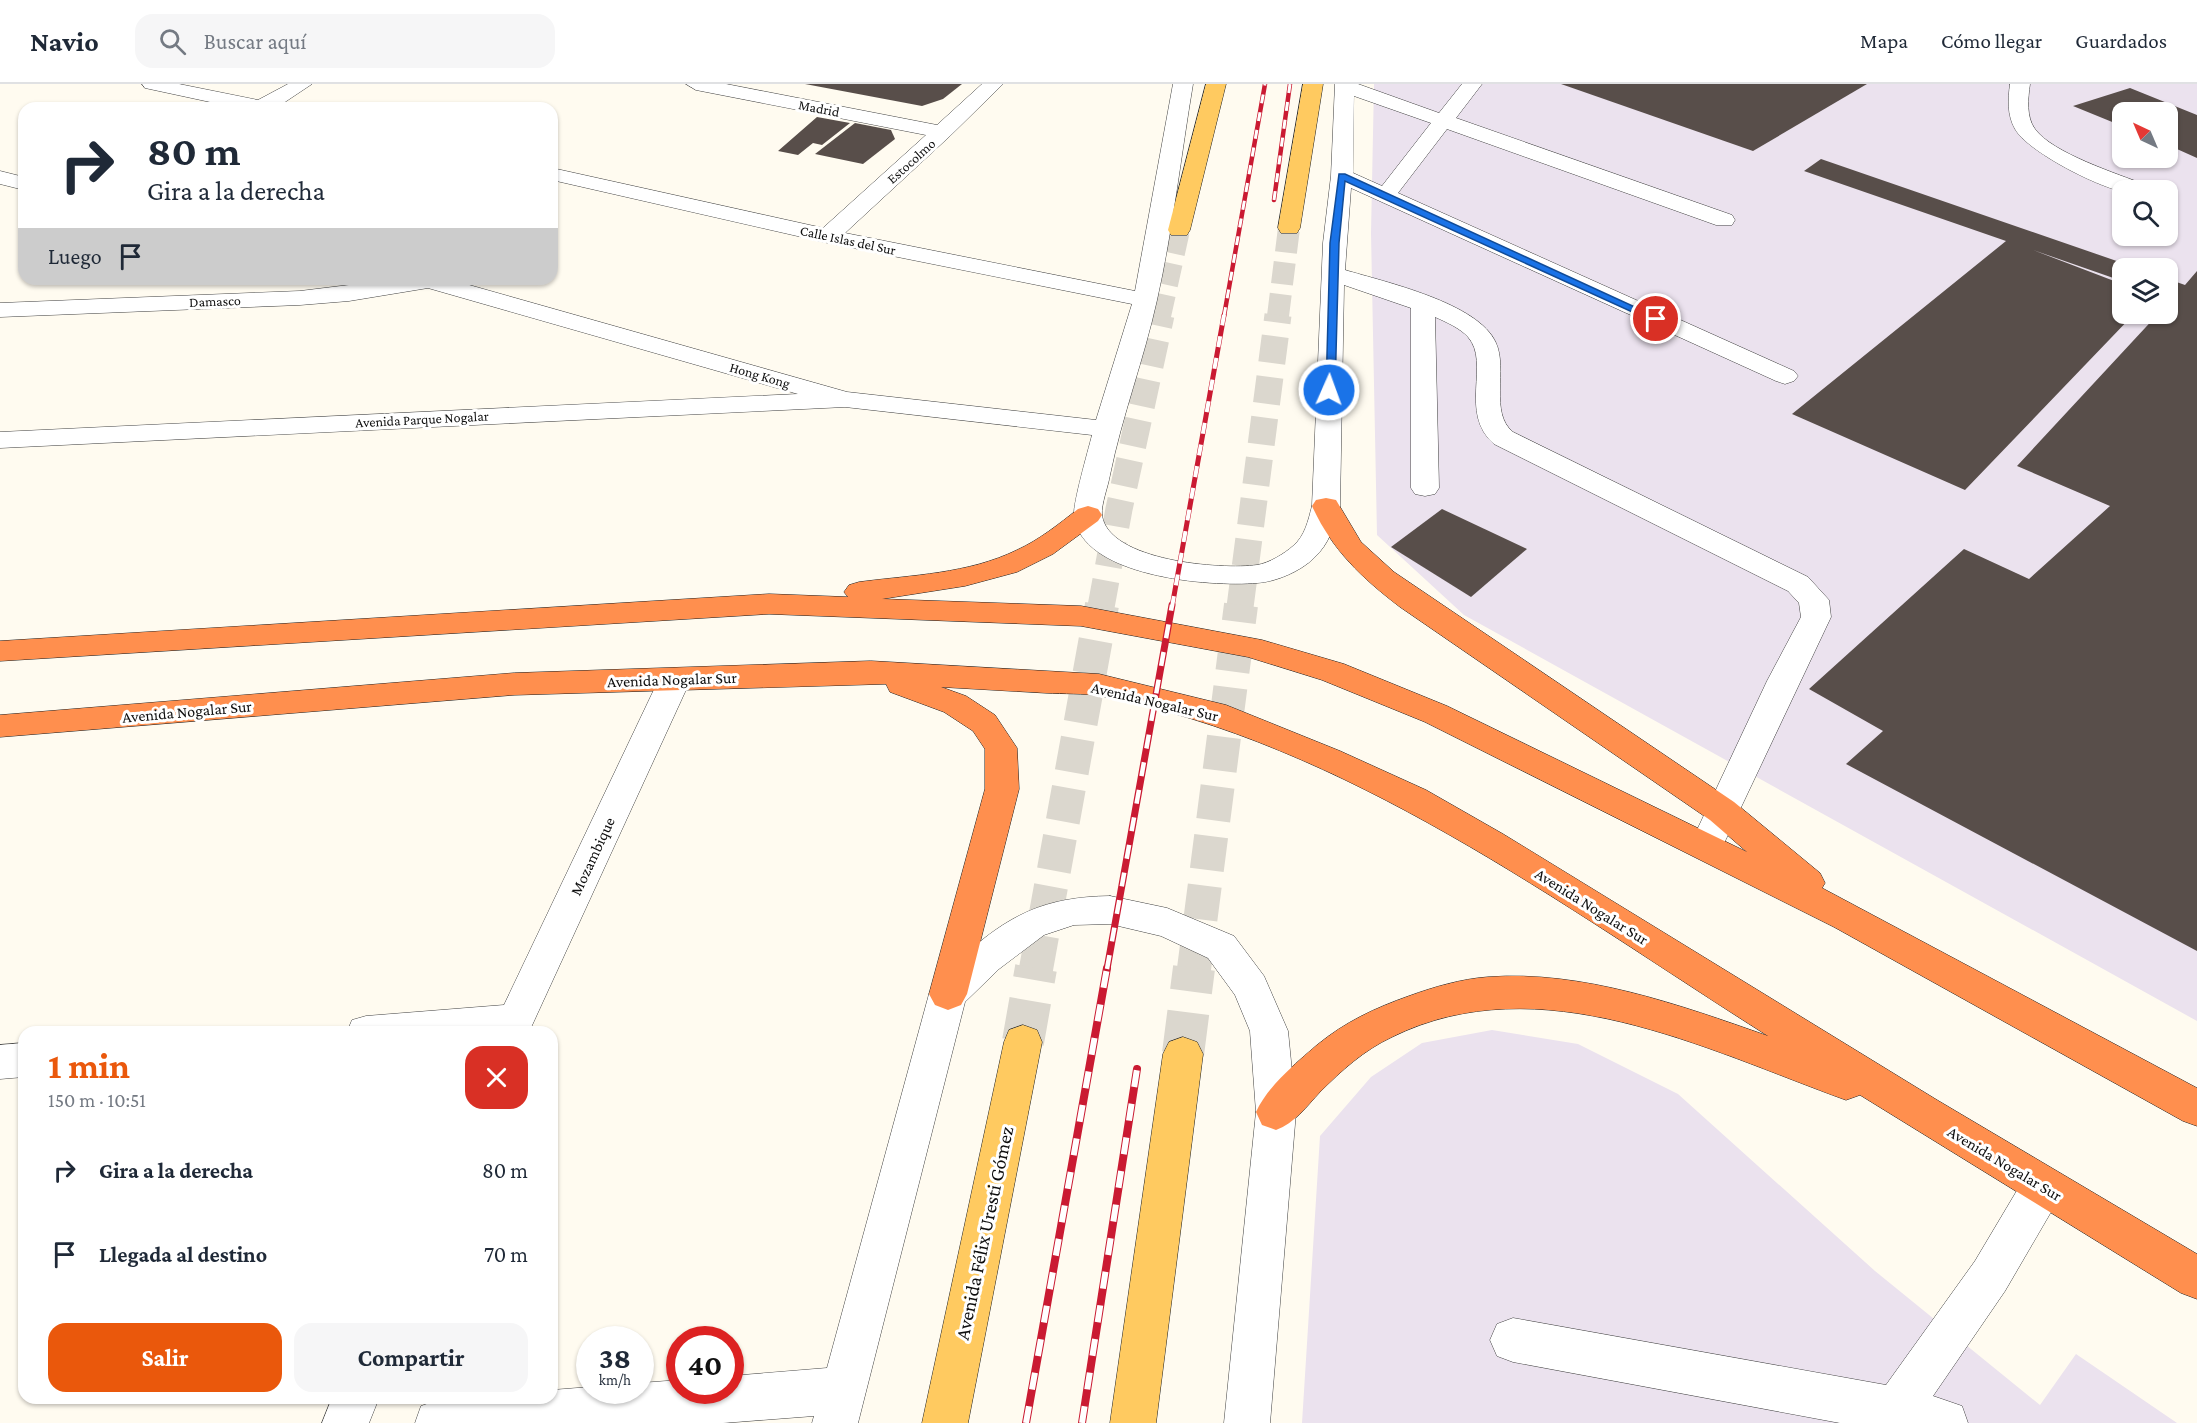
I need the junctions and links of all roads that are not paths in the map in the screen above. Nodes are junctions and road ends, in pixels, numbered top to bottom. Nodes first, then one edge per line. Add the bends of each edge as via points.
1 (152, 84) edge
2 (302, 84) edge
3 (696, 84) edge
4 (993, 84) edge
5 (1183, 84) edge
6 (1216, 84) edge
7 (1312, 84) edge
8 (1472, 84) edge
9 (2020, 84) edge
10 (1345, 85) edge
11 (239, 102) edge
12 (271, 102) edge
13 (1443, 119) junction
14 (943, 132) junction
15 (558, 175) edge
16 (1342, 176) junction
17 (0, 177) edge
18 (2116, 180) edge
19 (18, 182) edge
20 (1386, 195) junction
21 (18, 198) edge
22 (0, 199) edge
23 (1724, 220) dead end
24 (1289, 228) tunnel mouth
25 (1179, 230) tunnel mouth
26 (828, 236) junction
27 (1333, 274) junction
28 (398, 285) edge
29 (444, 285) edge
30 (1145, 300) junction
31 (1423, 306) junction
32 (0, 310) edge
33 (1785, 376) dead end
34 (844, 399) junction
35 (1106, 429) junction
36 (0, 440) edge
37 (1425, 488) dead end
38 (1326, 506) junction
39 (1088, 515) junction
40 (768, 604) junction
41 (0, 651) edge
42 (872, 672) junction
43 (675, 679) junction
44 (0, 726) edge
45 (1722, 811) junction
46 (1706, 847) junction
47 (1847, 917) junction
48 (948, 994) junction
49 (513, 1026) edge
50 (1023, 1042) tunnel mouth
51 (1183, 1054) tunnel mouth
52 (18, 1060) edge
53 (0, 1062) edge
54 (2197, 1108) edge
55 (1276, 1112) junction
56 (1923, 1113) junction
57 (2043, 1186) junction
58 (2197, 1278) edge
59 (1513, 1340) dead end
60 (353, 1404) edge
61 (840, 1407) edge
62 (1896, 1410) junction
63 (345, 1423) edge
64 (438, 1423) edge
65 (945, 1423) edge
66 (1132, 1423) edge
67 (1247, 1423) edge
68 (1945, 1423) edge

1 - 11 street
2 - 12 street
3 - 14 street, Madrid
4 - 14 street, Estocolmo
5 - 30 street
6 - 25 main road
7 - 24 main road
8 - 13 street
9 - 18 street via 2019,108 2028,133 2047,149
10 - 13 street
10 - 16 street
13 - 20 street
13 - 23 street
14 - 26 street, Estocolmo
15 - 26 street, Calle Islas del Sur
16 - 20 street
16 - 27 street
17 - 19 street
20 - 33 street
21 - 22 street
26 - 30 street, Calle Islas del Sur
27 - 31 street
27 - 38 street
28 - 32 street, Damasco via 300,298
29 - 34 street, Hong Kong
30 - 35 street
31 - 37 street
31 - 45 street via 1476,332 1486,349 1491,416 1498,434 1798,585 1814,600 1816,617
34 - 35 street, Hong Kong
34 - 36 street, Avenida Parque Nogalar
35 - 39 street
38 - 39 street via 1317,537 1304,553 1281,567 1258,574 1200,573 1153,565 1118,553 1096,537
38 - 45 highway via 1338,534 1375,573
39 - 40 highway via 1051,543 1003,567 943,580
40 - 41 highway
40 - 46 highway via 1081,616 1251,647 1333,672 1436,714
42 - 43 highway, Avenida Nogalar Sur
42 - 48 highway via 955,704 984,723 1001,748 1002,789
42 - 56 highway, Avenida Nogalar Sur via 1099,685 1215,713 1328,759 1414,799 1491,843
43 - 44 highway, Avenida Nogalar Sur via 514,684
43 - 49 street, Mozambique
45 - 46 street
45 - 47 highway
46 - 47 highway
47 - 54 highway
48 - 55 street via 986,958 1032,924 1074,911 1110,910 1167,922 1221,947 1251,987 1269,1031
48 - 61 street
50 - 65 main road, Avenida Félix Uresti Gómez
51 - 66 main road
52 - 53 street
55 - 56 highway via 1317,1068 1365,1032 1425,1005 1500,992 1591,1001 1686,1025
55 - 67 street
56 - 57 highway, Avenida Nogalar Sur
57 - 58 highway, Avenida Nogalar Sur
57 - 62 street via 1990,1276
59 - 62 street
60 - 63 street
61 - 64 street
62 - 68 street

